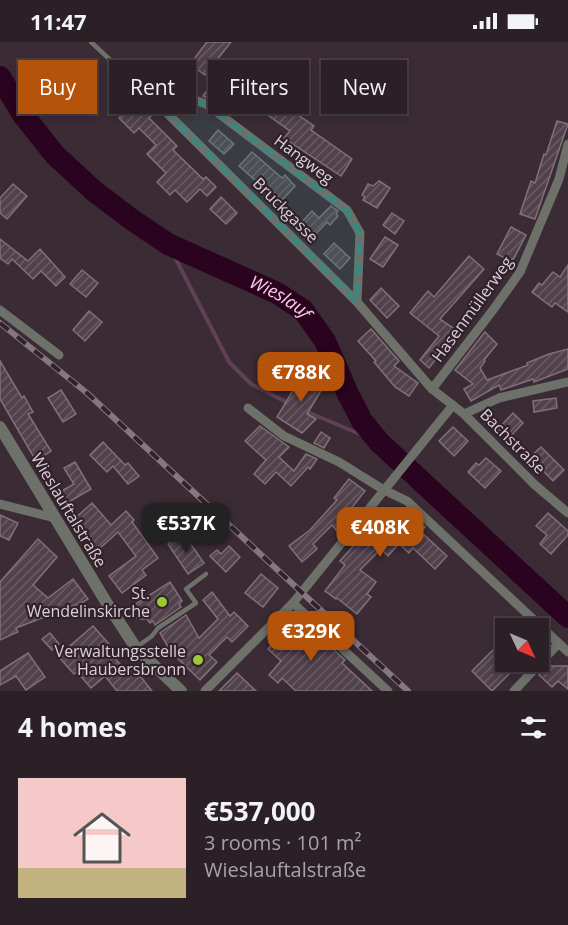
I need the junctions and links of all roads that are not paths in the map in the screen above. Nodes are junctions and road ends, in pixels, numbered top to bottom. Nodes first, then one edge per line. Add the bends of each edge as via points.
1 (91, 42) edge
2 (110, 60) edge
3 (196, 100) edge
4 (168, 114) edge
5 (568, 144) edge
6 (357, 302) junction
7 (0, 310) edge
8 (59, 355) dead end
9 (568, 382) edge
10 (432, 389) junction
11 (453, 405) junction
12 (248, 408) dead end
13 (464, 414) junction
14 (0, 427) edge
15 (387, 486) junction
16 (0, 504) edge
17 (568, 513) edge
18 (55, 518) junction
19 (206, 574) dead end
20 (293, 603) junction
21 (558, 644) junction
22 (136, 648) junction
23 (568, 652) edge
24 (181, 691) edge
25 (205, 691) edge
26 (388, 691) edge
27 (514, 691) edge

1 - 2 lane, Bruckgasse
3 - 6 street, Hangweg via 207,104 347,210 360,233
4 - 6 street, Bruckgasse
5 - 10 street, Hasenmüllerweg via 559,180 520,272
6 - 10 street, Bruckgasse
7 - 8 street
9 - 13 street via 499,399
10 - 11 street, Bruckgasse
11 - 13 street, Bruckgasse
11 - 15 street
12 - 15 street via 284,436
13 - 17 street, Bachstraße
14 - 18 street, Wieslauftalstraße
15 - 20 street
15 - 21 street
16 - 18 street
18 - 22 street, Wieslauftalstraße
19 - 22 lane via 186,589 196,603
20 - 25 street
20 - 26 street
21 - 23 street
21 - 27 street
22 - 24 street, Wieslauftalstraße

